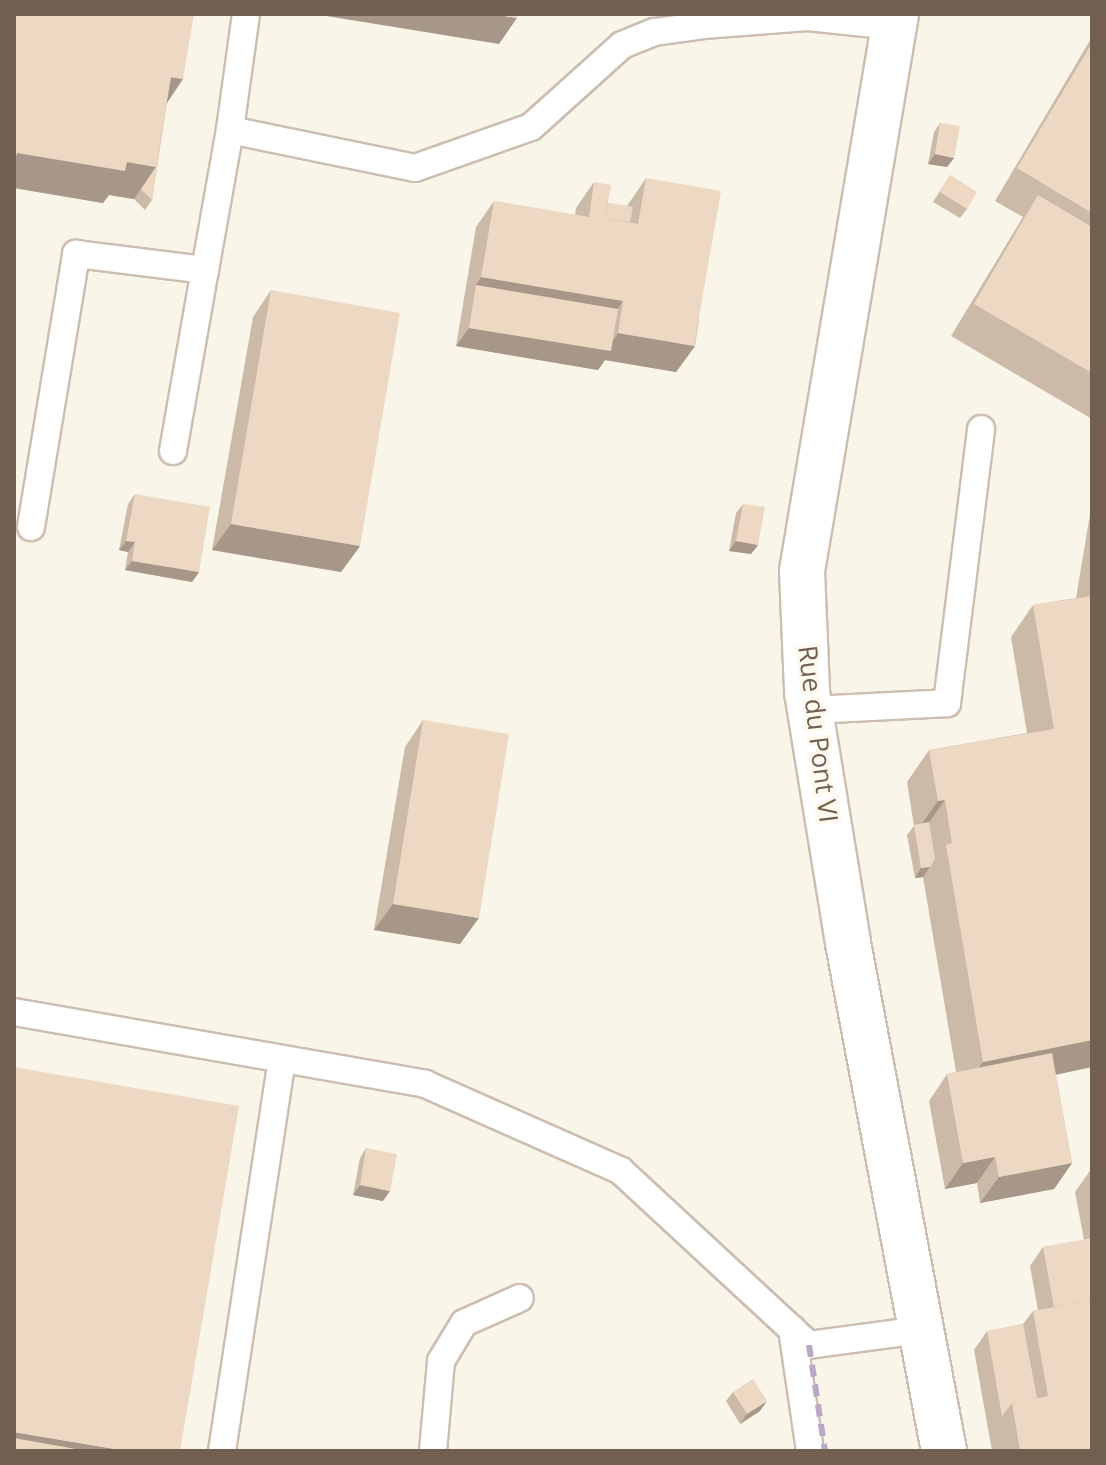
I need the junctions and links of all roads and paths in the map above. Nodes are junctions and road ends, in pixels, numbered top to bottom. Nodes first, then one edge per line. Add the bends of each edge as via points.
1 (246, 14) edge
2 (699, 19) edge
3 (895, 20) edge
4 (230, 130) junction
5 (205, 270) junction
6 (981, 429) dead end
7 (173, 451) dead end
8 (31, 527) dead end
9 (810, 710) junction
10 (14, 1012) edge
11 (282, 1060) junction
12 (520, 1298) dead end
13 (792, 1329) junction
14 (922, 1330) junction
15 (222, 1451) edge
16 (433, 1451) edge
17 (810, 1451) edge
18 (944, 1451) edge

1 - 4 lane
2 - 3 lane
2 - 4 lane via 622,45 531,127 415,168
3 - 9 street, Rue du Pont VI via 802,571
4 - 5 lane
5 - 7 lane
5 - 8 lane via 76,254
6 - 9 lane via 947,703
9 - 14 street, Rue du Pont VI
10 - 11 lane
11 - 13 lane via 425,1084 621,1171
11 - 15 lane
12 - 16 lane via 464,1323 441,1361
13 - 14 lane via 809,1345
13 - 17 lane
14 - 18 street, Rue du Pont VI

